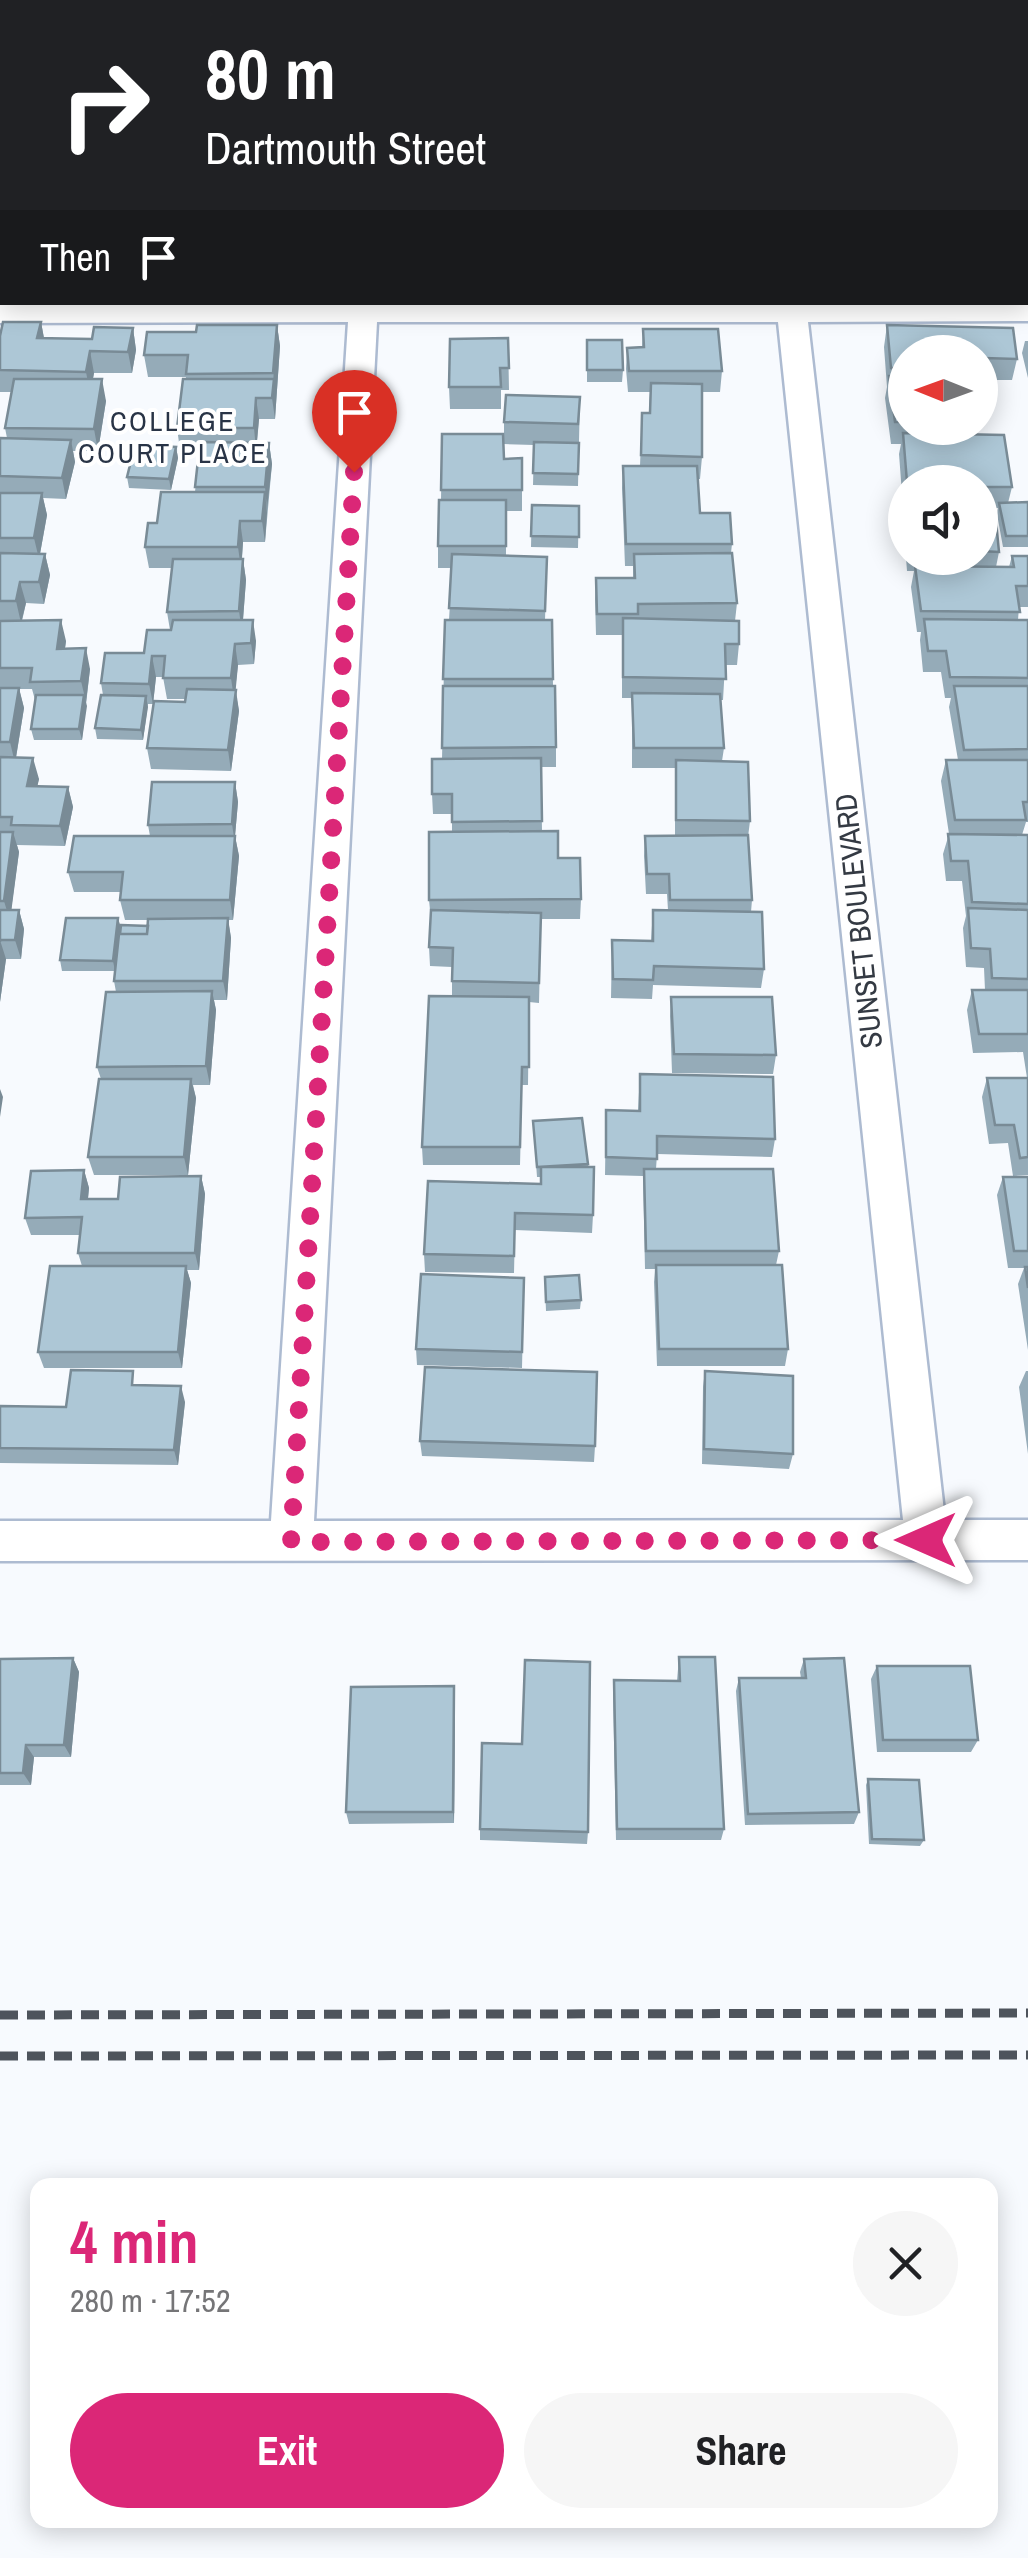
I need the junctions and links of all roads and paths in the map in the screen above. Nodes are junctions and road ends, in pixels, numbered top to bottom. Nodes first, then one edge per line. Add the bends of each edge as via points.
1 (363, 308) edge
2 (791, 308) edge
3 (1028, 312) edge
4 (0, 314) edge
5 (926, 1540) junction
6 (1028, 1540) edge
7 (0, 1541) edge
8 (291, 1542) junction

1 - 2 street
1 - 4 street
1 - 8 street
2 - 3 street
2 - 5 street, SUNSET BOULEVARD
5 - 6 street
5 - 8 street
7 - 8 street

